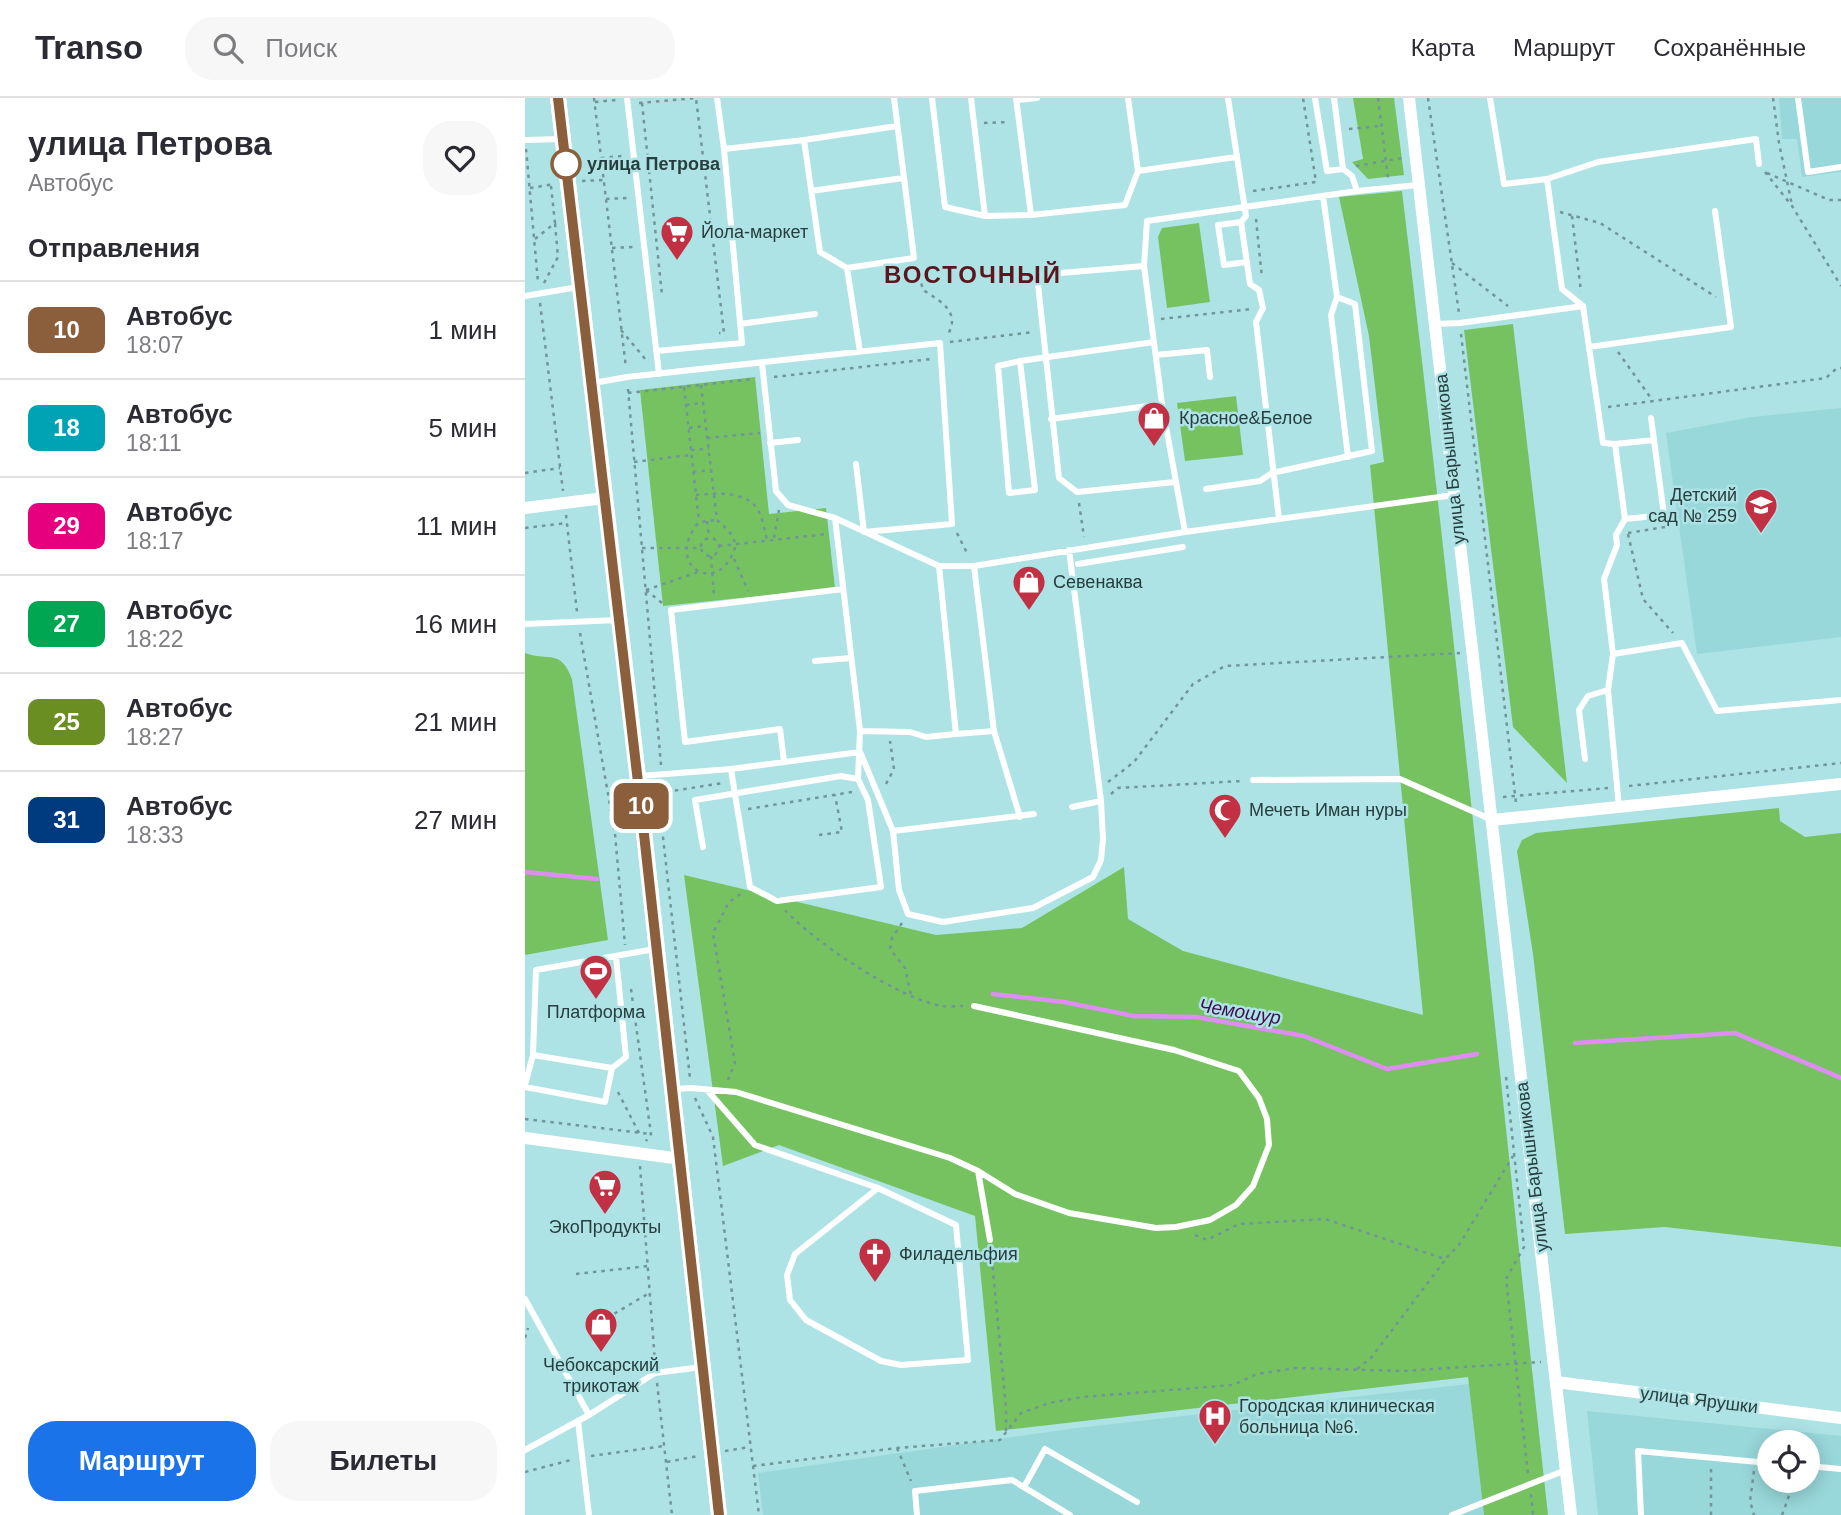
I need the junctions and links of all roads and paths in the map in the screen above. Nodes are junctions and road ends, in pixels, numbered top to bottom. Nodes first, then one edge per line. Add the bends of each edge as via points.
1 (558, 98) edge
2 (627, 98) edge
3 (633, 98) edge
4 (697, 98) edge
5 (717, 98) edge
6 (894, 98) edge
7 (932, 98) edge
8 (971, 98) edge
9 (1037, 98) edge
10 (1128, 98) edge
11 (1228, 98) edge
12 (1303, 98) edge
13 (1315, 98) edge
14 (1334, 98) edge
15 (1378, 98) edge
16 (1409, 98) edge
17 (1428, 98) edge
18 (1490, 98) edge
19 (1773, 98) edge
20 (1798, 98) edge
21 (1017, 99) edge
22 (595, 102) dead end
23 (642, 103) junction
24 (1020, 122) junction
25 (974, 123) junction
26 (897, 126) junction
27 (1381, 127) junction
28 (1339, 130) junction
29 (563, 139) junction
30 (525, 140) edge
31 (804, 140) junction
32 (724, 149) junction
33 (1436, 154) junction
34 (1416, 156) junction
35 (1235, 157) junction
36 (1385, 160) junction
37 (1759, 164) joint
38 (1841, 167) edge
39 (1343, 169) junction
40 (1138, 171) junction
41 (1764, 172) junction
42 (904, 178) junction
43 (1547, 179) junction
44 (1787, 181) junction
45 (1420, 184) junction
46 (551, 185) dead end
47 (1389, 188) junction
48 (811, 191) junction
49 (1249, 191) dead end
50 (1357, 191) junction
51 (1323, 196) junction
52 (1841, 200) edge
53 (1792, 206) junction
54 (1244, 208) junction
55 (1551, 209) junction
56 (1715, 211) dead end
57 (1031, 215) junction
58 (1571, 215) junction
59 (985, 216) junction
60 (1241, 222) junction
61 (555, 223) junction
62 (535, 239) dead end
63 (914, 258) junction
64 (1247, 262) junction
65 (1452, 263) junction
66 (1144, 266) junction
67 (847, 268) junction
68 (1841, 286) edge
69 (580, 287) junction
70 (539, 294) junction
71 (525, 296) edge
72 (1337, 297) junction
73 (662, 299) dead end
74 (1728, 304) junction
75 (1583, 306) junction
76 (1263, 309) junction
77 (814, 314) dead end
78 (1520, 315) junction
79 (1151, 320) junction
80 (1460, 323) junction
81 (740, 324) junction
82 (1435, 324) junction
83 (621, 330) dead end
84 (1042, 330) junction
85 (712, 334) dead end
86 (1154, 342) junction
87 (940, 343) junction
88 (1612, 344) junction
89 (1589, 347) junction
90 (656, 351) junction
91 (860, 352) junction
92 (1156, 355) junction
93 (941, 357) junction
94 (1045, 358) junction
95 (1020, 361) junction
96 (762, 363) junction
97 (1841, 368) edge
98 (659, 374) junction
99 (1210, 377) dead end
100 (763, 378) junction
101 (591, 383) junction
102 (701, 385) junction
103 (684, 387) junction
104 (628, 393) dead end
105 (1653, 401) junction
106 (703, 403) junction
107 (1162, 404) junction
108 (686, 405) junction
109 (1598, 409) junction
110 (1651, 418) dead end
111 (1051, 419) junction
112 (706, 426) junction
113 (689, 428) junction
114 (768, 432) junction
115 (707, 438) junction
116 (798, 440) dead end
117 (1654, 440) junction
118 (770, 443) junction
119 (1615, 444) junction
120 (709, 449) junction
121 (691, 453) junction
122 (1348, 457) junction
123 (634, 462) dead end
124 (856, 464) dead end
125 (711, 470) junction
126 (694, 472) junction
127 (525, 473) edge
128 (1272, 473) junction
129 (1175, 482) junction
130 (1206, 489) dead end
131 (1077, 492) junction
132 (714, 493) junction
133 (696, 495) junction
134 (1454, 495) junction
135 (781, 497) junction
136 (604, 498) junction
137 (564, 503) junction
138 (525, 508) edge
139 (835, 518) junction
140 (1279, 519) junction
141 (1625, 519) junction
142 (717, 520) junction
143 (707, 521) junction
144 (699, 522) junction
145 (567, 523) junction
146 (952, 524) junction
147 (1671, 526) dead end
148 (525, 528) edge
149 (864, 532) junction
150 (1185, 532) junction
151 (837, 533) junction
152 (709, 537) junction
153 (767, 540) junction
154 (773, 540) junction
155 (1129, 541) junction
156 (736, 544) junction
157 (719, 546) junction
158 (1086, 547) junction
159 (1183, 547) dead end
160 (642, 548) dead end
161 (685, 548) junction
162 (701, 548) junction
163 (1069, 550) junction
164 (1131, 555) junction
165 (711, 556) junction
166 (733, 557) junction
167 (1078, 564) dead end
168 (939, 566) junction
169 (974, 566) junction
170 (698, 572) junction
171 (712, 574) junction
172 (713, 581) dead end
173 (843, 589) junction
174 (753, 600) junction
175 (671, 610) junction
176 (619, 620) junction
177 (579, 622) junction
178 (525, 624) edge
179 (1682, 643) junction
180 (1472, 652) junction
181 (1613, 654) junction
182 (851, 658) junction
183 (815, 660) dead end
184 (1608, 690) junction
185 (1841, 700) edge
186 (889, 730) junction
187 (860, 731) junction
188 (994, 731) junction
189 (956, 734) junction
190 (860, 752) junction
191 (1585, 760) dead end
192 (784, 762) junction
193 (1841, 763) edge
194 (731, 769) junction
195 (638, 776) junction
196 (857, 779) junction
197 (1253, 780) joint
198 (733, 781) junction
199 (1841, 783) edge
200 (1619, 787) junction
201 (1100, 788) junction
202 (672, 790) junction
203 (863, 790) junction
204 (658, 793) dead end
205 (735, 793) junction
206 (835, 795) junction
207 (1515, 796) junction
208 (879, 797) junction
209 (1489, 797) junction
210 (1101, 801) junction
211 (1072, 807) dead end
212 (1619, 807) junction
213 (660, 808) dead end
214 (738, 810) junction
215 (1034, 814) dead end
216 (1020, 817) junction
217 (1518, 817) junction
218 (1492, 820) junction
219 (893, 831) junction
220 (819, 835) dead end
221 (702, 847) dead end
222 (750, 887) junction
223 (777, 901) junction
224 (908, 914) junction
225 (657, 949) junction
226 (627, 955) junction
227 (616, 957) junction
228 (630, 982) dead end
229 (911, 995) junction
230 (974, 1006) joint
231 (533, 1055) junction
232 (611, 1072) junction
233 (525, 1086) edge
234 (673, 1089) junction
235 (708, 1091) junction
236 (723, 1091) junction
237 (525, 1119) edge
238 (639, 1133) junction
239 (650, 1134) junction
240 (525, 1138) edge
241 (638, 1153) junction
242 (681, 1159) junction
243 (978, 1171) junction
244 (879, 1188) junction
245 (1176, 1227) junction
246 (990, 1240) joint
247 (1445, 1259) junction
248 (648, 1266) junction
249 (576, 1274) dead end
250 (651, 1292) junction
251 (525, 1299) edge
252 (607, 1318) dead end
253 (1554, 1361) junction
254 (1515, 1364) junction
255 (704, 1367) junction
256 (1357, 1369) junction
257 (655, 1373) junction
258 (1556, 1382) junction
259 (589, 1415) junction
260 (1841, 1418) edge
261 (578, 1421) junction
262 (1005, 1434) junction
263 (664, 1446) junction
264 (750, 1447) dead end
265 (897, 1448) junction
266 (525, 1450) edge
267 (583, 1458) junction
268 (1711, 1458) junction
269 (562, 1462) dead end
270 (1757, 1462) joint
271 (753, 1466) junction
272 (1820, 1467) edge
273 (1841, 1469) edge
274 (1566, 1470) junction
275 (525, 1472) edge
276 (1529, 1484) junction
277 (1024, 1487) junction
278 (915, 1490) junction
279 (1790, 1493) edge
280 (1137, 1502) dead end
281 (589, 1515) edge
282 (673, 1515) edge
283 (719, 1515) edge
284 (759, 1515) edge
285 (917, 1515) edge
286 (1070, 1515) edge
287 (1452, 1515) edge
288 (1533, 1515) edge
289 (1571, 1515) edge
290 (1641, 1515) edge
291 (1711, 1515) edge
292 (1754, 1515) edge
293 (1782, 1515) edge

1 - 29 main road
2 - 3 lane
2 - 22 path
2 - 23 path
2 - 90 lane
4 - 23 path
4 - 85 path via 724,333
5 - 32 lane
6 - 26 lane
7 - 59 lane via 946,206
8 - 25 lane
9 - 21 lane
10 - 40 lane
11 - 35 lane
12 - 49 path via 1316,182
13 - 39 lane via 1327,171
14 - 28 lane
15 - 27 path
16 - 34 street, улица Барышникова
17 - 33 path
18 - 43 lane via 1504,184
19 - 44 path
20 - 38 lane via 1808,172
21 - 24 lane
23 - 73 path
24 - 25 path
24 - 57 lane
25 - 59 lane
26 - 31 lane
26 - 42 lane
27 - 28 path
27 - 36 path
28 - 39 lane
29 - 30 lane
29 - 69 main road
31 - 32 lane
31 - 48 lane
32 - 81 lane
33 - 34 path
33 - 65 path
34 - 36 path
34 - 45 street, улица Барышникова
35 - 40 lane
35 - 54 lane
36 - 39 path
36 - 47 path
37 - 41 path
37 - 43 lane via 1755,139 1598,162
39 - 50 lane via 1352,176
40 - 57 lane via 1125,205
41 - 44 path
41 - 53 path
42 - 48 lane
42 - 63 lane
43 - 55 lane
44 - 52 path via 1829,200
44 - 53 path
45 - 47 lane
45 - 82 street, улица Барышникова
46 - 61 path
47 - 50 lane
48 - 67 lane via 820,252
50 - 51 lane
51 - 54 lane
51 - 72 lane
53 - 68 path
54 - 60 lane via 1246,216
54 - 66 lane via 1147,221
55 - 58 path
55 - 75 lane via 1562,289
56 - 74 lane
57 - 59 lane
58 - 74 path via 1600,223
58 - 75 path
60 - 64 lane
60 - 64 lane via 1218,225 1224,265
61 - 62 path
61 - 70 path via 558,257
63 - 67 lane
63 - 87 path via 923,290 951,313 952,326
64 - 76 lane via 1250,284 1259,290
65 - 78 path
65 - 80 path
66 - 79 lane
66 - 84 lane via 1037,275
67 - 91 lane
69 - 70 lane
69 - 101 main road
70 - 71 lane
72 - 122 lane via 1331,315
72 - 122 lane via 1355,304 1372,451
74 - 88 lane via 1731,327
75 - 78 lane
75 - 89 lane
76 - 79 path
76 - 128 lane via 1256,322
77 - 81 lane
78 - 80 lane
79 - 86 lane
80 - 82 lane
80 - 207 path
81 - 90 lane via 741,343
82 - 134 street, улица Барышникова
83 - 98 path
84 - 87 path
84 - 94 lane
86 - 92 lane
86 - 94 lane
87 - 91 lane
87 - 93 lane
88 - 89 lane
88 - 105 path
89 - 109 lane
90 - 98 lane
91 - 96 lane
92 - 99 lane via 1207,351
92 - 107 lane
93 - 100 path
93 - 146 lane
94 - 95 lane
94 - 111 lane
95 - 95 lane via 1035,490 1009,493 998,366
96 - 98 lane
96 - 100 lane
97 - 105 path via 1826,378
98 - 101 lane
100 - 102 path
100 - 114 lane
101 - 136 main road
102 - 103 path
102 - 106 path
103 - 104 path
103 - 108 path
105 - 109 path
106 - 108 path
106 - 112 path
107 - 111 lane
107 - 129 lane
108 - 113 path
109 - 119 lane via 1603,443
110 - 117 lane
111 - 131 lane via 1059,478
112 - 113 path
112 - 115 path
113 - 121 path
114 - 115 path
114 - 118 lane
115 - 120 path
116 - 118 lane
117 - 119 lane
117 - 141 lane via 1664,515
118 - 135 lane via 776,491
119 - 141 lane
120 - 121 path
120 - 125 path
121 - 123 path
121 - 126 path
122 - 128 lane
124 - 149 lane
125 - 126 path
125 - 132 path
126 - 133 path
127 - 137 path via 561,468
128 - 130 lane via 1260,481
128 - 140 lane
129 - 131 lane
129 - 150 lane
131 - 158 path
132 - 133 path
132 - 142 path
132 - 153 path via 755,506
133 - 144 path
134 - 140 lane
134 - 180 street, улица Барышникова
135 - 139 lane via 788,505
135 - 154 path
136 - 137 street
136 - 176 main road
137 - 138 street
137 - 145 path
139 - 149 lane
139 - 151 lane
140 - 150 lane
141 - 181 lane via 1604,579
142 - 143 path
142 - 156 path
143 - 144 path
143 - 152 path
144 - 161 path
145 - 148 path
145 - 177 path
146 - 149 lane
146 - 169 path
147 - 179 path via 1628,533 1643,599
149 - 168 lane
150 - 155 lane
151 - 154 path
151 - 173 lane
152 - 157 path
152 - 162 path
153 - 154 path
153 - 156 path
155 - 158 lane
155 - 164 lane
156 - 157 path
156 - 166 path
157 - 165 path
158 - 163 lane
159 - 164 lane
160 - 161 path
161 - 162 path
161 - 170 path via 688,561
162 - 165 path
163 - 169 lane
163 - 201 lane
164 - 167 lane
165 - 171 path
166 - 171 path
166 - 174 path
168 - 169 lane
168 - 189 lane
169 - 188 lane
170 - 171 path
170 - 175 path via 646,590
171 - 172 path
173 - 174 lane
173 - 182 lane
174 - 175 lane
175 - 192 lane via 685,742 780,729
176 - 177 lane
176 - 195 main road
177 - 178 lane
177 - 226 path via 615,834
179 - 181 lane
179 - 185 lane via 1717,711
180 - 201 path via 1225,666 1193,684 1134,762
180 - 209 street, улица Барышникова
181 - 184 lane
182 - 183 lane
182 - 187 lane
184 - 191 lane via 1588,696 1579,710
184 - 200 lane
186 - 187 lane
186 - 189 lane via 926,737
186 - 208 path via 894,769
187 - 190 lane
188 - 189 lane
188 - 216 lane
190 - 192 lane
190 - 196 lane
190 - 208 lane
192 - 194 lane
193 - 200 path
194 - 195 lane
194 - 198 lane
195 - 225 main road
196 - 203 lane
196 - 205 lane via 841,776
197 - 210 path via 1118,788
197 - 218 lane via 1400,779
198 - 202 path
198 - 205 lane
199 - 212 street
200 - 207 path
200 - 212 lane
201 - 210 lane
202 - 204 path
202 - 213 path
203 - 206 path
203 - 223 lane via 881,887
205 - 214 lane
205 - 221 lane via 695,800
206 - 214 path
206 - 220 path via 842,832
207 - 209 path
207 - 217 path
208 - 219 lane
209 - 218 street, улица Барышникова
210 - 211 lane
210 - 224 lane via 1101,860 1093,877 1033,908 943,922
212 - 217 street
214 - 222 lane
215 - 216 lane
216 - 219 lane
217 - 218 street
218 - 253 street, улица Барышникова
219 - 224 lane via 899,890
222 - 223 lane
222 - 236 path via 729,902 713,933 735,1063
223 - 229 path via 852,964
224 - 229 path via 890,949 905,968
225 - 226 lane
225 - 234 main road
226 - 227 lane
227 - 231 lane via 536,970
227 - 232 lane via 626,1057
228 - 239 path
229 - 230 path via 942,1006
230 - 245 lane via 1174,1050 1239,1071 1259,1098 1267,1119 1269,1145 1261,1168 1236,1205 1210,1220
231 - 232 lane
231 - 233 lane
232 - 233 lane via 605,1102
232 - 238 path
234 - 235 lane
234 - 242 main road
235 - 236 lane
235 - 244 lane via 755,1145
236 - 243 lane
237 - 238 path
238 - 239 path
239 - 241 path
240 - 241 street
241 - 242 street
241 - 248 path
242 - 255 main road
243 - 245 lane via 1014,1194 1069,1213 1156,1228
243 - 246 lane
244 - 244 lane via 956,1225 968,1360 901,1365 881,1361 806,1320 790,1300 787,1275 795,1254
245 - 247 path via 1207,1240 1239,1224 1325,1219
246 - 262 path
247 - 254 path via 1459,1245 1514,1155 1524,1247 1506,1279
247 - 256 path
248 - 249 path
248 - 250 path
250 - 252 path
250 - 257 path
251 - 259 lane
253 - 254 path
253 - 258 street, улица Барышникова
254 - 256 path
254 - 276 path
255 - 257 lane
255 - 283 main road
256 - 262 path via 1296,1368 1257,1374 1233,1385 1049,1402 1021,1413
257 - 259 lane
257 - 263 path
258 - 260 street, улица Ярушки
258 - 274 street, улица Барышникова
259 - 261 lane
261 - 266 lane
261 - 267 lane
262 - 265 path via 1000,1440
263 - 267 path
263 - 282 path
264 - 271 path
265 - 271 path
265 - 278 path
267 - 281 lane
268 - 270 lane
268 - 290 lane via 1637,1451
268 - 291 path
269 - 275 path
270 - 292 path via 1751,1478
271 - 284 path
272 - 273 lane
274 - 276 lane
274 - 289 street, улица Барышникова
276 - 287 lane
276 - 288 path
277 - 278 lane via 1013,1480
277 - 280 lane via 1045,1449
277 - 286 lane
278 - 285 lane
279 - 293 path

